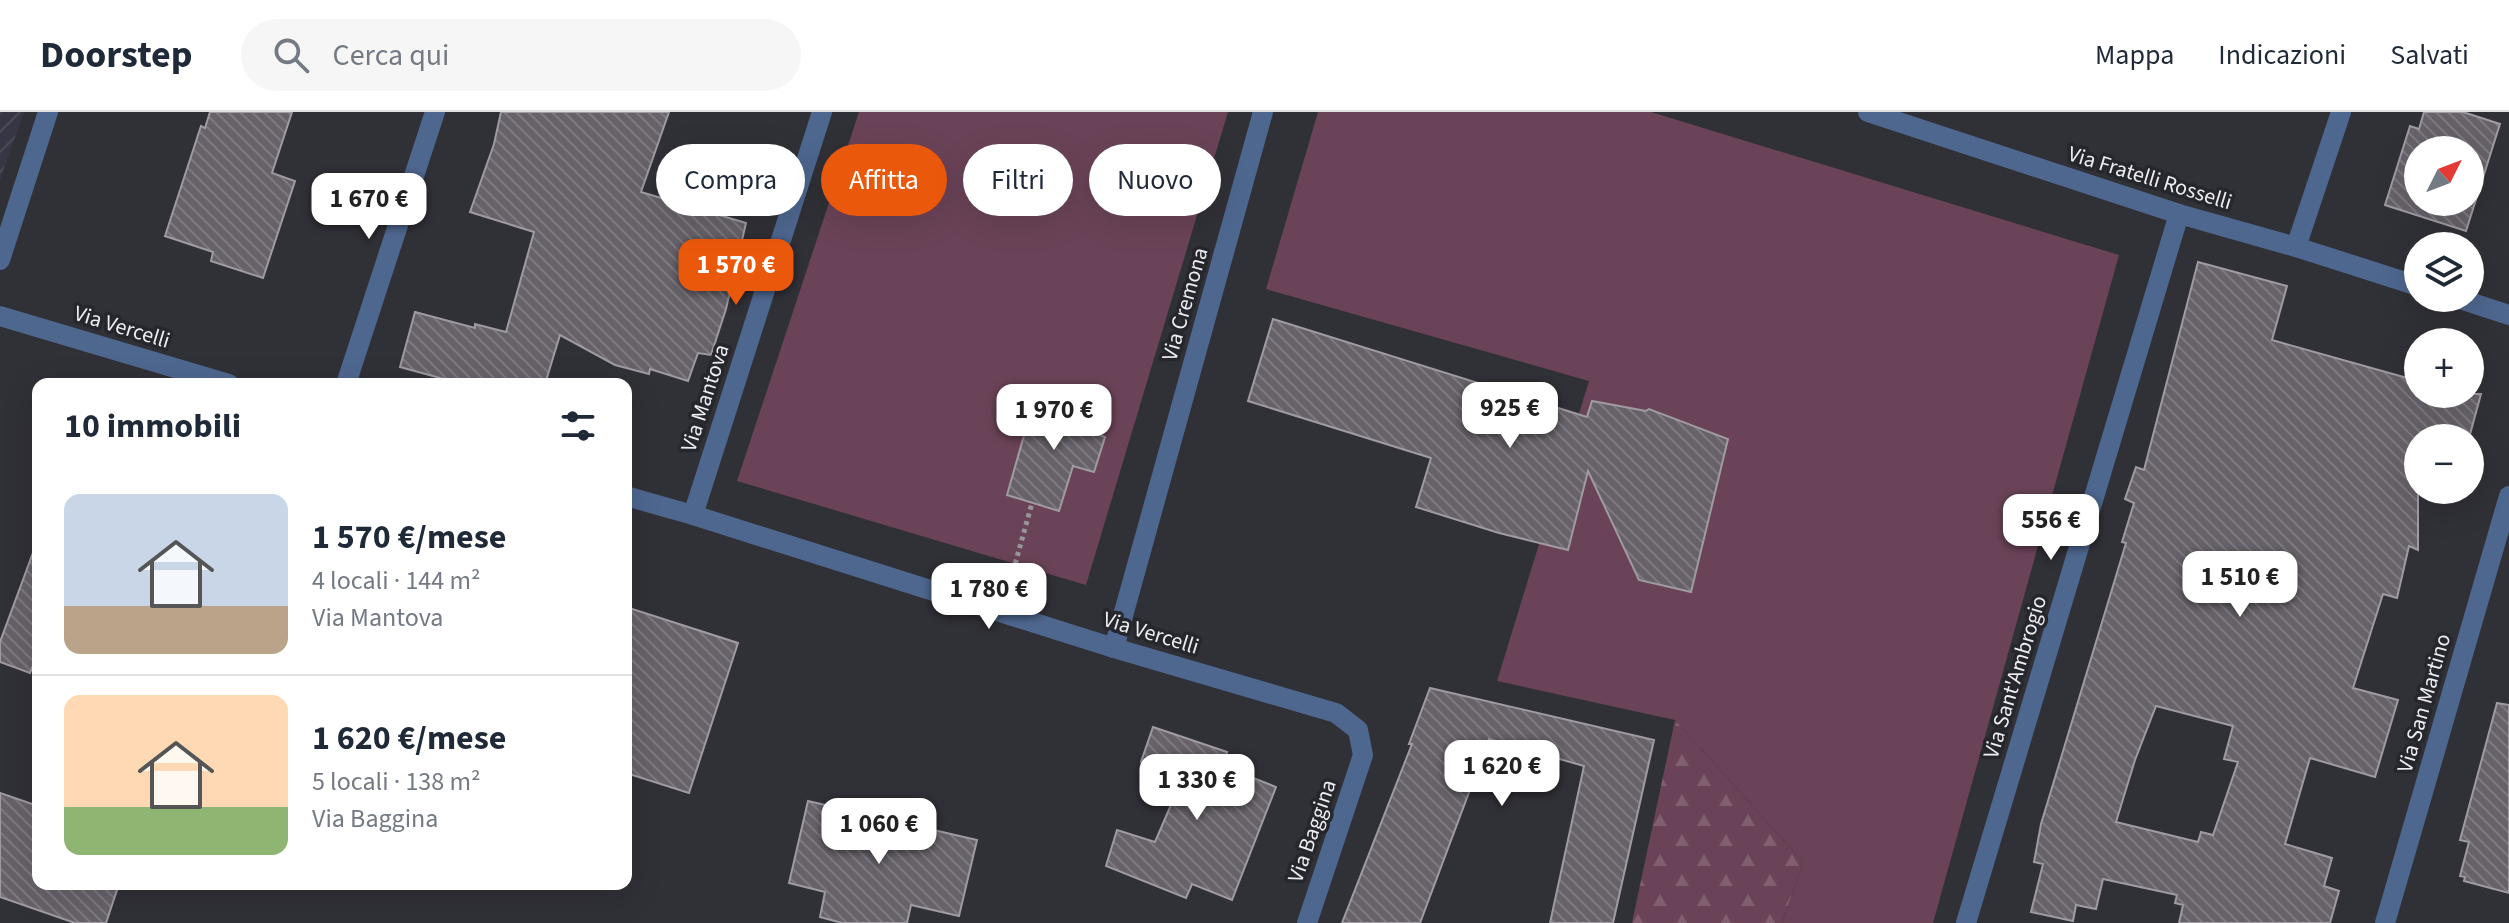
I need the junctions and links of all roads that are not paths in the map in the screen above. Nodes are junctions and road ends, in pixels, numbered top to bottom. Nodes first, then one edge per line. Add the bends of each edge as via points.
1 (48, 112) edge
2 (435, 112) edge
3 (822, 112) edge
4 (1263, 112) edge
5 (2341, 112) edge
6 (1882, 114) edge
7 (2179, 214) junction
8 (2296, 247) junction
9 (0, 260) edge
10 (2404, 282) edge
11 (2484, 307) edge
12 (2509, 315) edge
13 (0, 316) edge
14 (209, 378) edge
15 (348, 378) edge
16 (2509, 496) edge
17 (632, 498) edge
18 (693, 515) junction
19 (1114, 648) junction
20 (1363, 755) joint
21 (1307, 923) edge
22 (1966, 923) edge
23 (2385, 923) edge

1 - 9 street
2 - 15 street
3 - 18 street, Via Mantova
4 - 19 street, Via Cremona
5 - 8 street
6 - 7 street, Via Fratelli Rosselli
7 - 8 street, Via Fratelli Rosselli
7 - 22 street, Via Sant'Ambrogio
8 - 10 street, Via Fratelli Rosselli
11 - 12 street
13 - 14 street, Via Vercelli
16 - 23 street, Via San Martino
17 - 18 street, Via Vercelli
18 - 19 street, Via Vercelli
19 - 20 street, Via Vercelli via 1336,713 1358,730
20 - 21 street, Via Baggina

